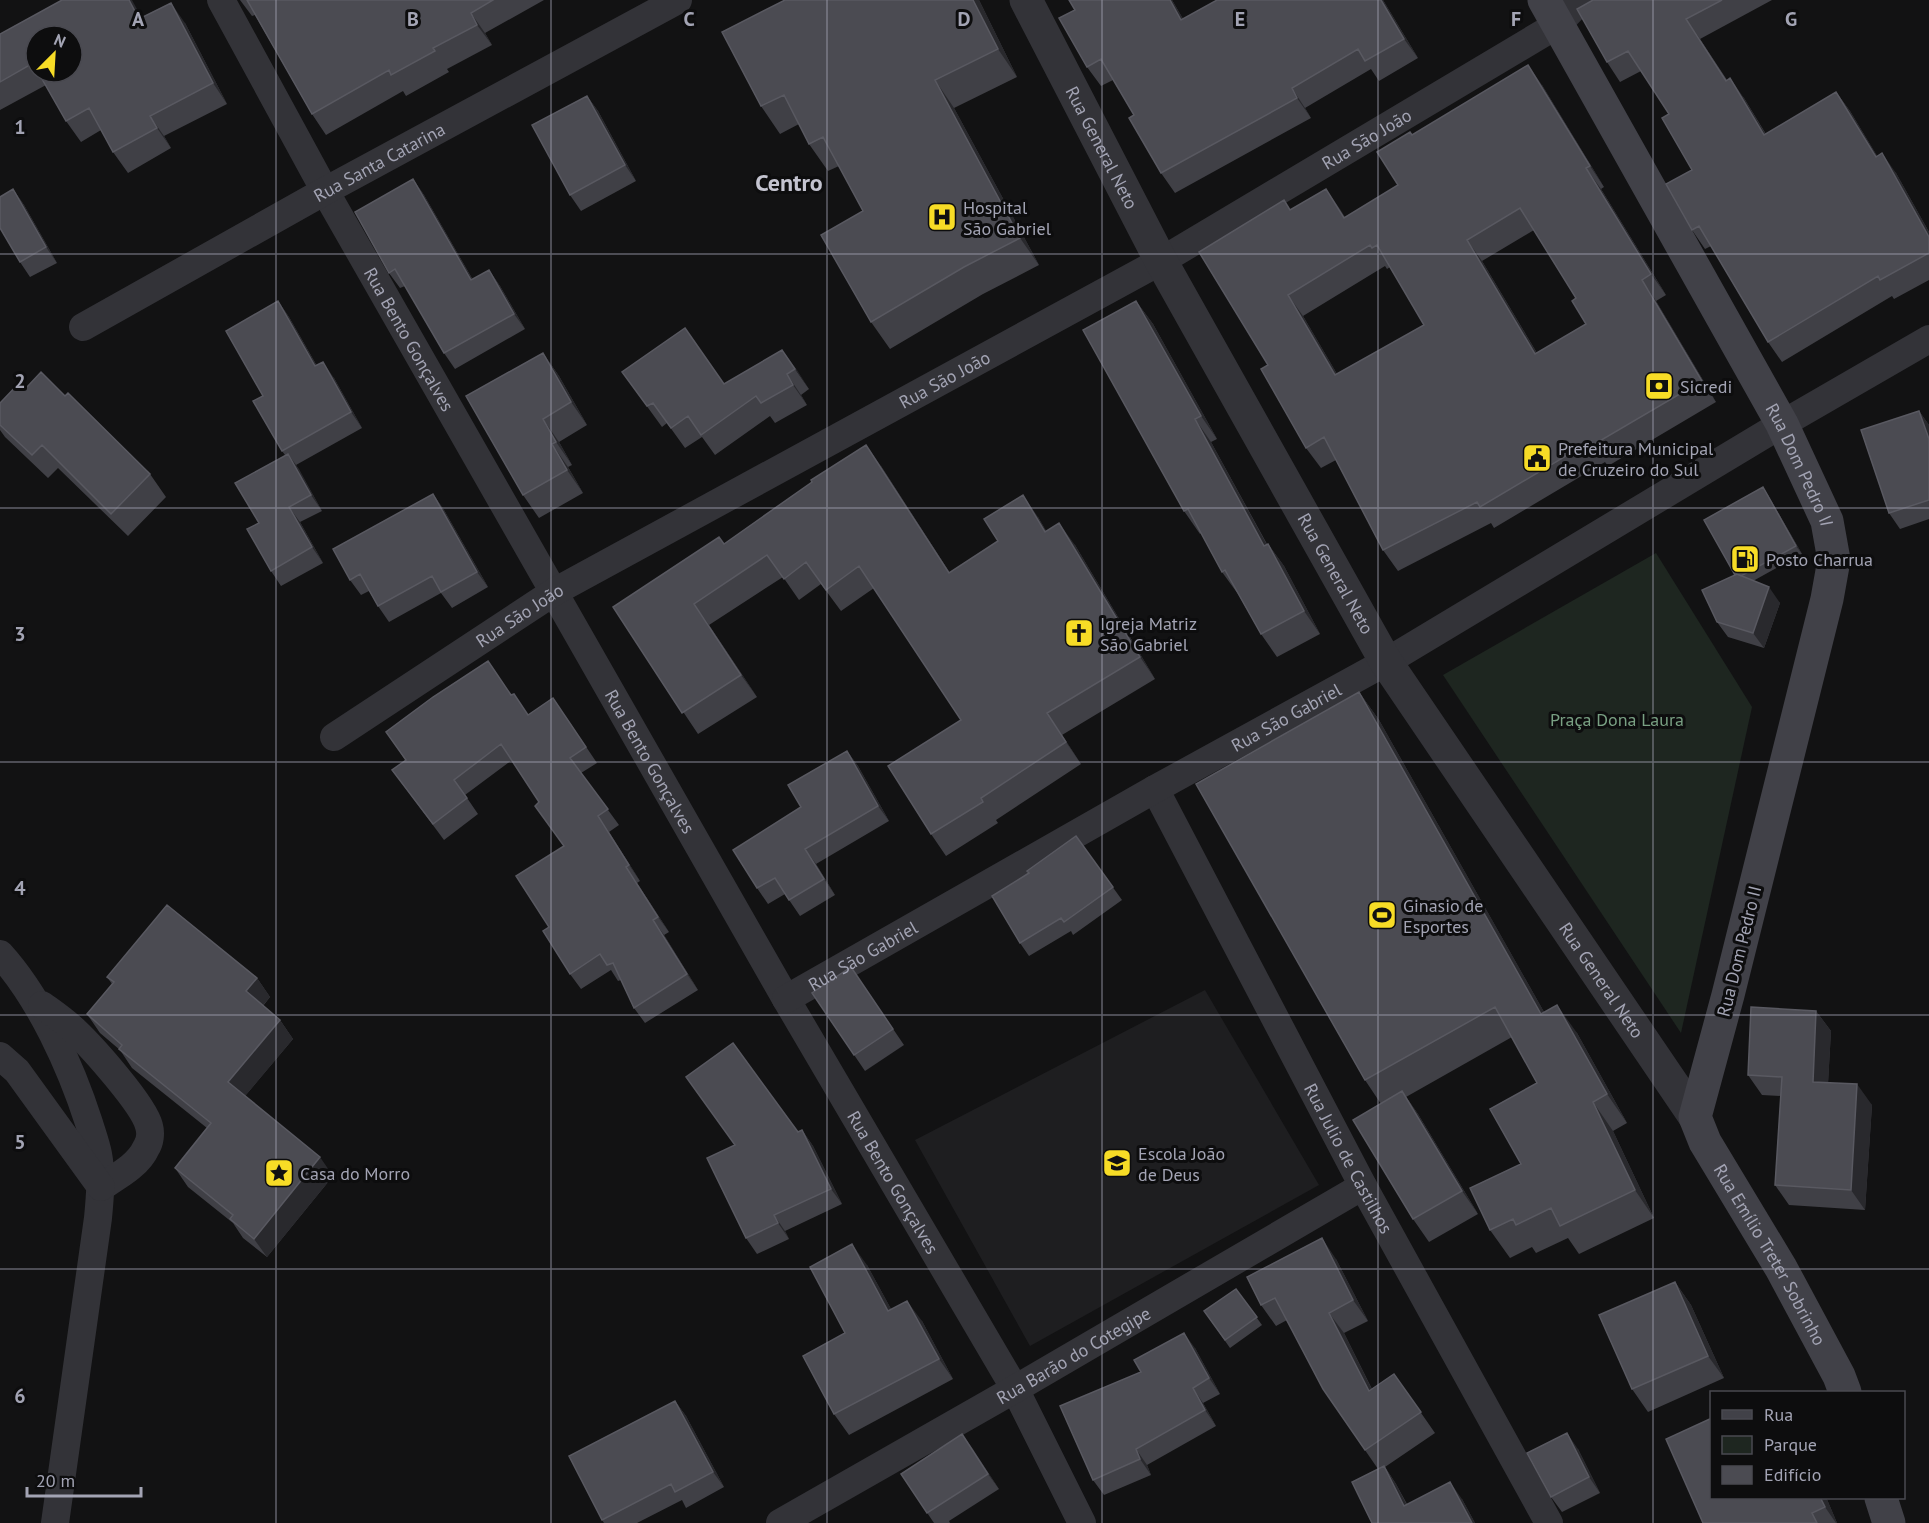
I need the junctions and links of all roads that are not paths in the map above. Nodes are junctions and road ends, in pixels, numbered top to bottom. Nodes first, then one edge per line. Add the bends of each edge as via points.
1 (221, 0) edge
2 (678, 0) edge
3 (1026, 0) edge
4 (1581, 0) edge
5 (1551, 12) edge
6 (325, 190) junction
7 (1161, 261) junction
8 (83, 327) dead end
9 (1929, 339) edge
10 (1782, 424) junction
11 (554, 592) junction
12 (1386, 662) junction
13 (334, 737) dead end
14 (1155, 789) junction
15 (0, 954) edge
16 (32, 997) junction
17 (786, 999) junction
18 (0, 1056) edge
19 (1695, 1117) junction
20 (1364, 1186) junction
21 (101, 1187) junction
22 (1015, 1389) junction
23 (1845, 1391) edge
24 (1882, 1499) edge
25 (55, 1523) edge
26 (780, 1523) edge
27 (1082, 1523) edge
28 (1549, 1523) edge
29 (1889, 1523) edge

1 - 6 street, Rua Bento Gonçalves
2 - 6 street, Rua Santa Catarina
3 - 7 street, Rua General Neto
4 - 5 street, Rua São João
5 - 7 street, Rua São João
5 - 10 main road, Rua Dom Pedro II
6 - 8 street, Rua Santa Catarina
6 - 11 street, Rua Bento Gonçalves
7 - 11 street, Rua São João
7 - 12 street, Rua General Neto
9 - 10 street, Rua São Gabriel
10 - 12 street, Rua São Gabriel
10 - 19 main road, Rua Dom Pedro II via 1827,521 1834,560 1822,623
11 - 13 street, Rua São João
11 - 17 street, Rua Bento Gonçalves
12 - 14 street, Rua São Gabriel
12 - 19 street, Rua General Neto
14 - 17 street, Rua São Gabriel
14 - 20 street, Rua Julio de Castilhos
15 - 16 street
16 - 21 street via 81,1098 98,1154
16 - 21 street via 75,1031 141,1108 149,1125 146,1149 137,1161
17 - 22 street, Rua Bento Gonçalves
18 - 21 street via 17,1071
19 - 23 main road, Rua Emílio Treter Sobrinho via 1705,1142 1781,1268
20 - 22 street, Rua Barão do Cotegipe
20 - 28 street, Rua Julio de Castilhos
21 - 25 street
22 - 26 street, Rua Barão do Cotegipe
22 - 27 street, Rua Bento Gonçalves
24 - 29 main road

